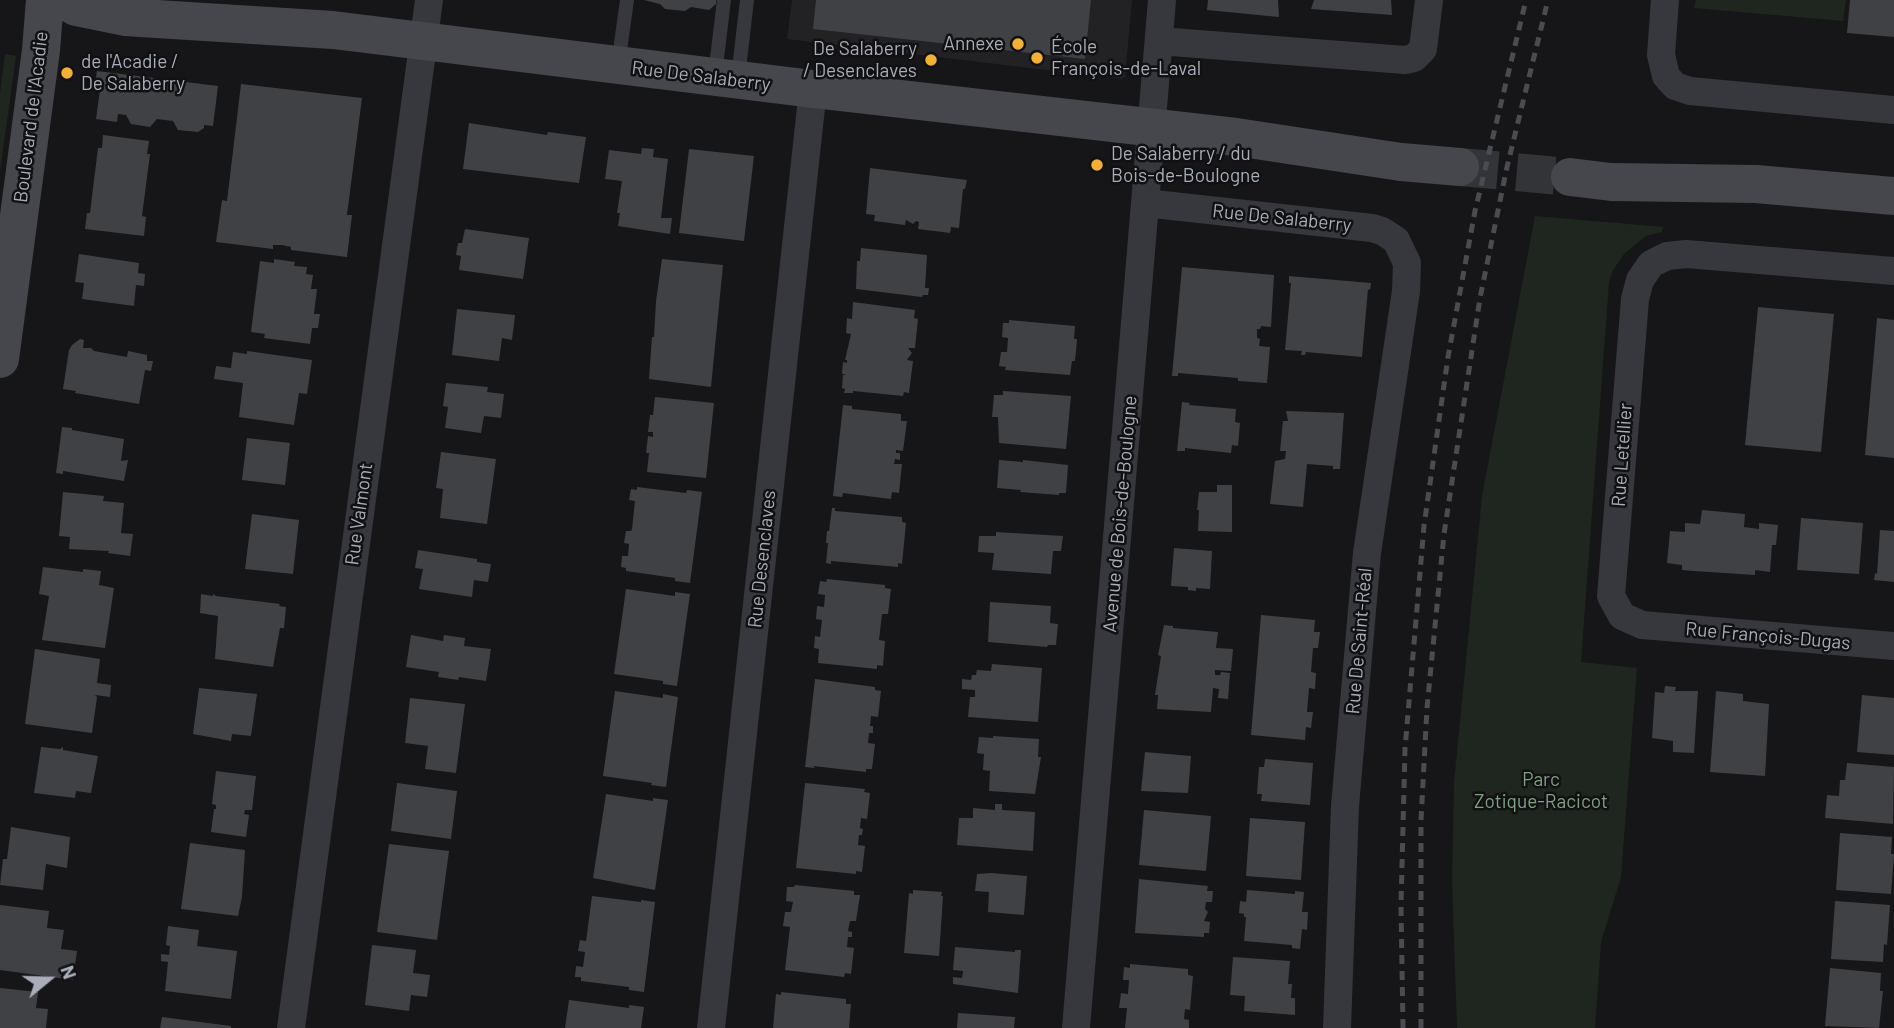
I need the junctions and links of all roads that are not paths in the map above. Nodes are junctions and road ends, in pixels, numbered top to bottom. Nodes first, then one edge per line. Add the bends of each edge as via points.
1 (45, 0) edge
2 (65, 0) edge
3 (224, 0) edge
4 (429, 0) edge
5 (627, 0) edge
6 (724, 0) edge
7 (747, 0) edge
8 (1162, 0) edge
9 (1429, 0) edge
10 (1665, 0) edge
11 (333, 30) junction
12 (1159, 41) junction
13 (422, 42) junction
14 (618, 66) junction
15 (726, 78) junction
16 (813, 89) junction
17 (1894, 110) edge
18 (1152, 128) junction
19 (1462, 156) tunnel mouth
20 (1572, 166) tunnel mouth
21 (1894, 196) edge
22 (1145, 203) junction
23 (1405, 256) joint
24 (1894, 271) edge
25 (0, 359) edge
26 (1642, 625) joint
27 (1894, 646) edge
28 (291, 1028) edge
29 (710, 1028) edge
30 (1076, 1028) edge
31 (1337, 1028) edge

1 - 25 main road, Boulevard de l'Acadie
2 - 11 main road, Rue De Salaberry via 76,7 125,18
3 - 11 main road, Rue De Salaberry
4 - 13 street, Rue Valmont
5 - 14 lane
6 - 15 lane
7 - 15 lane
8 - 12 street, Avenue de Bois-de-Boulogne
9 - 12 street via 1423,49 1414,58
10 - 17 street via 1663,70 1670,82 1684,90
11 - 13 main road, Rue De Salaberry
12 - 18 street, Avenue de Bois-de-Boulogne
13 - 14 main road, Rue De Salaberry
13 - 28 street, Rue Valmont
14 - 15 main road, Rue De Salaberry
15 - 16 main road, Rue De Salaberry
16 - 18 main road, Rue De Salaberry
16 - 29 street, Rue Desenclaves
18 - 19 main road, Rue De Salaberry via 1401,162
18 - 22 street, Avenue de Bois-de-Boulogne
20 - 21 main road
22 - 23 street, Rue De Salaberry via 1373,228 1396,240
22 - 30 street, Avenue de Bois-de-Boulogne
23 - 31 street, Rue De Saint-Réal via 1406,291 1366,567 1345,806
24 - 26 street, Rue Letellier via 1686,254 1658,259 1645,272 1634,308 1611,596 1622,616
26 - 27 street, Rue François-Dugas

